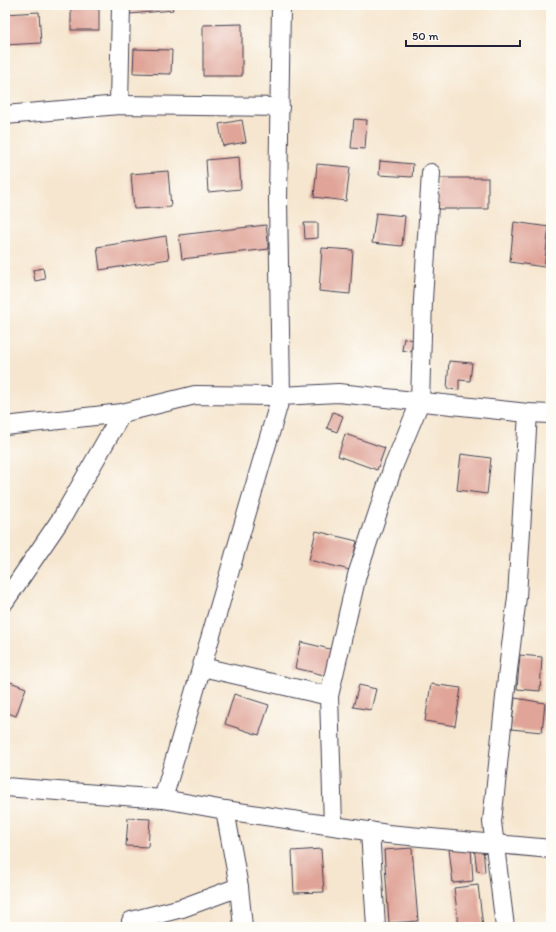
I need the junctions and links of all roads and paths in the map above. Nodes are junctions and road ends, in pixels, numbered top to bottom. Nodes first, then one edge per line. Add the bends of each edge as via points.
1 (121, 5) edge
2 (281, 5) edge
3 (119, 105) junction
4 (280, 106) junction
5 (5, 115) edge
6 (431, 173) dead end
7 (281, 396) junction
8 (420, 402) junction
9 (122, 413) junction
10 (528, 413) junction
11 (551, 414) edge
12 (5, 426) edge
13 (5, 601) edge
14 (202, 667) junction
15 (329, 696) junction
16 (5, 787) edge
17 (163, 799) junction
18 (225, 810) junction
19 (333, 826) junction
20 (370, 831) junction
21 (495, 844) junction
22 (551, 849) edge
23 (239, 887) junction
24 (131, 921) dead end
25 (243, 927) edge
26 (376, 927) edge
27 (505, 927) edge

1 - 3 street
2 - 4 street
3 - 4 street
3 - 5 street
4 - 7 street via 278,200
6 - 8 street
7 - 8 street via 338,393
7 - 9 street via 195,395
7 - 14 street
8 - 10 street
8 - 15 street via 393,467 357,575
9 - 12 street
9 - 13 street via 63,516
10 - 11 street
10 - 21 street via 517,597 492,822
14 - 15 street
14 - 17 street
15 - 19 street
16 - 17 street
17 - 18 street
18 - 19 street
18 - 23 street
19 - 20 street
20 - 21 street
20 - 26 street
21 - 22 street
21 - 27 street
23 - 24 street via 182,908
23 - 25 street

